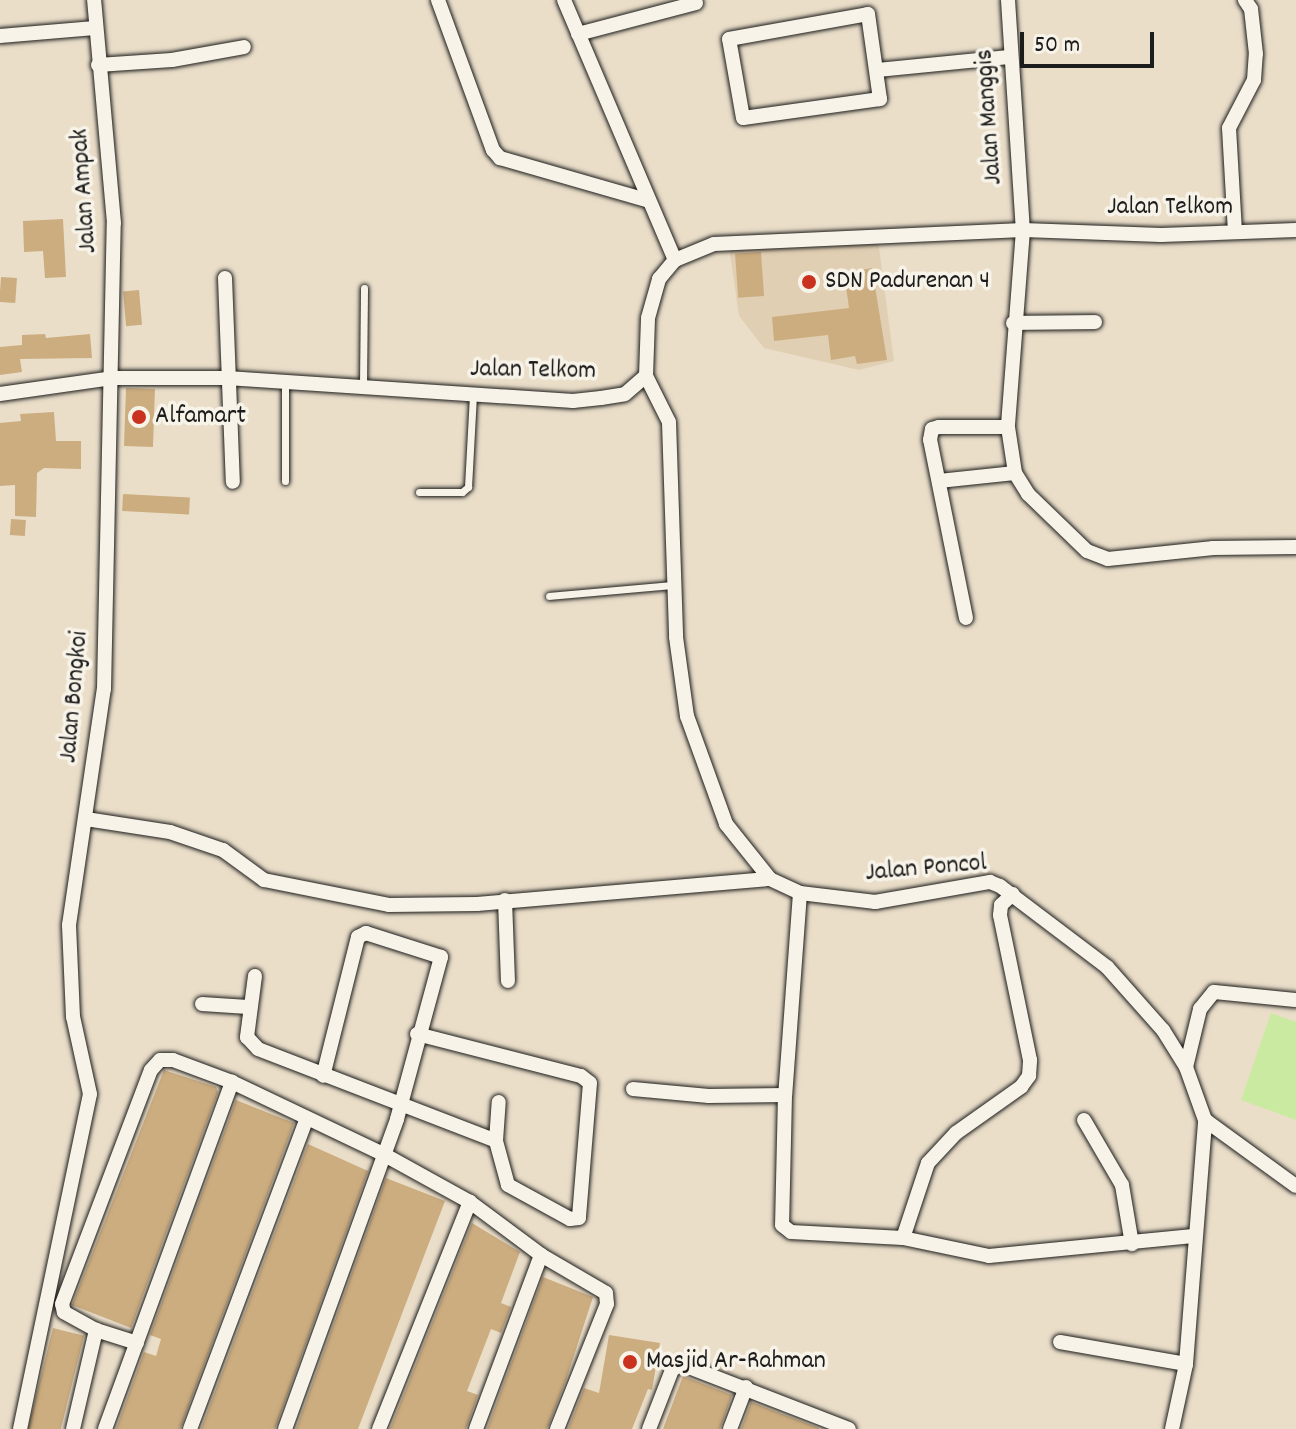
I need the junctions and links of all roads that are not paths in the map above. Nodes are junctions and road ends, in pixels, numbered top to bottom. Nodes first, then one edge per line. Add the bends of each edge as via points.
1 (94, 0) edge
2 (438, 0) edge
3 (564, 0) edge
4 (1008, 0) edge
5 (1245, 0) edge
6 (696, 3) dead end
7 (95, 28) junction
8 (578, 34) junction
9 (0, 36) edge
10 (244, 47) dead end
11 (1009, 57) junction
12 (98, 65) junction
13 (877, 70) junction
14 (646, 200) junction
15 (1023, 230) junction
16 (1296, 230) edge
17 (1235, 232) junction
18 (675, 260) junction
19 (225, 278) dead end
20 (364, 288) dead end
21 (1095, 322) dead end
22 (1013, 323) junction
23 (646, 376) junction
24 (112, 378) junction
25 (227, 378) junction
26 (285, 384) junction
27 (363, 388) junction
28 (0, 394) edge
29 (473, 394) junction
30 (1008, 427) junction
31 (1015, 473) junction
32 (285, 481) dead end
33 (939, 481) junction
34 (233, 482) dead end
35 (419, 492) dead end
36 (1296, 547) edge
37 (672, 585) junction
38 (549, 596) dead end
39 (966, 618) dead end
40 (86, 819) junction
41 (770, 879) junction
42 (800, 893) junction
43 (1013, 894) junction
44 (505, 900) junction
45 (255, 976) dead end
46 (508, 981) dead end
47 (1296, 1000) edge
48 (202, 1004) dead end
49 (248, 1007) junction
50 (417, 1034) junction
51 (1186, 1067) junction
52 (323, 1076) junction
53 (232, 1082) junction
54 (633, 1089) dead end
55 (785, 1095) junction
56 (499, 1102) dead end
57 (400, 1104) junction
58 (306, 1120) junction
59 (1084, 1120) dead end
60 (1205, 1120) junction
61 (496, 1141) junction
62 (385, 1150) junction
63 (1296, 1186) edge
64 (470, 1202) junction
65 (1193, 1236) junction
66 (903, 1238) junction
67 (1132, 1244) junction
68 (541, 1255) junction
69 (96, 1330) junction
70 (1060, 1342) dead end
71 (137, 1343) junction
72 (1186, 1364) junction
73 (746, 1387) junction
74 (834, 1426) edge
75 (20, 1429) edge
76 (73, 1429) edge
77 (105, 1429) edge
78 (190, 1429) edge
79 (285, 1429) edge
80 (379, 1429) edge
81 (476, 1429) edge
82 (557, 1429) edge
83 (649, 1429) edge
84 (730, 1429) edge
85 (849, 1429) edge
86 (1172, 1429) edge

1 - 7 street, Jalan Ampak
2 - 14 street via 500,158
3 - 8 street
4 - 11 street, Jalan Manggis
5 - 17 street via 1251,9 1256,54 1254,80 1229,128
6 - 8 street
7 - 9 street
7 - 12 street, Jalan Ampak
8 - 14 street
10 - 12 street via 172,60
11 - 13 street
11 - 15 street, Jalan Manggis
12 - 24 street, Jalan Ampak via 114,223
13 - 13 street via 880,99 743,118 729,39 868,14
14 - 18 street
15 - 17 street, Jalan Telkom
15 - 18 street, Jalan Telkom via 714,244
15 - 22 street, Jalan Manggis
16 - 17 street, Jalan Telkom
18 - 23 street via 659,279 648,318
19 - 25 street
20 - 27 lane
21 - 22 street
22 - 30 street, Jalan Manggis
23 - 29 street, Jalan Telkom via 625,394 587,399
23 - 37 street, Jalan Poncol via 669,422
24 - 25 street, Jalan Telkom
24 - 28 street, Jalan Telkom
24 - 40 street, Jalan Bongkoi via 104,689
25 - 26 street, Jalan Telkom
25 - 34 street
26 - 27 street, Jalan Telkom
26 - 32 lane
27 - 29 street, Jalan Telkom
29 - 35 lane via 468,487 462,492
30 - 31 street, Jalan Manggis
30 - 33 street via 932,429
31 - 33 street
31 - 36 street via 1028,494 1087,551 1108,559 1213,548
33 - 39 street
37 - 38 lane
37 - 41 street, Jalan Poncol via 687,716 715,801 726,824
40 - 44 street via 170,832 223,850 264,880 389,905
40 - 75 street, Jalan Bongkoi via 69,925 73,1017 90,1077 88,1109
41 - 42 street, Jalan Poncol
41 - 44 street
42 - 43 street, Jalan Poncol via 875,902 990,882
42 - 55 street
43 - 51 street, Jalan Poncol via 1107,967 1163,1030
43 - 66 street via 1001,905 1000,915 1029,1076 956,1133 928,1163
44 - 46 street
45 - 49 street
47 - 51 street via 1214,992 1200,1009
48 - 49 street
49 - 52 street via 250,1043
50 - 52 street via 441,957 362,934
50 - 57 street
50 - 61 street via 581,1076 590,1083 583,1214 570,1219 514,1193 503,1175
51 - 60 street, Jalan Poncol
52 - 57 street
53 - 58 street
53 - 69 street via 173,1060 160,1060 151,1070 62,1304 64,1312
53 - 71 street
54 - 55 street
55 - 66 street via 782,1225 791,1232
56 - 61 street
57 - 61 street
57 - 62 street
58 - 62 street
58 - 78 street
59 - 67 street via 1122,1185
60 - 63 street
60 - 65 street
62 - 64 street
62 - 79 street
64 - 68 street
64 - 80 street
65 - 67 street
65 - 72 street
66 - 67 street via 989,1256
68 - 81 street
68 - 82 street via 608,1299
69 - 71 street
69 - 76 street
70 - 72 street
71 - 77 street
72 - 86 street
73 - 74 street
73 - 83 street via 676,1366
73 - 84 street
74 - 85 street

